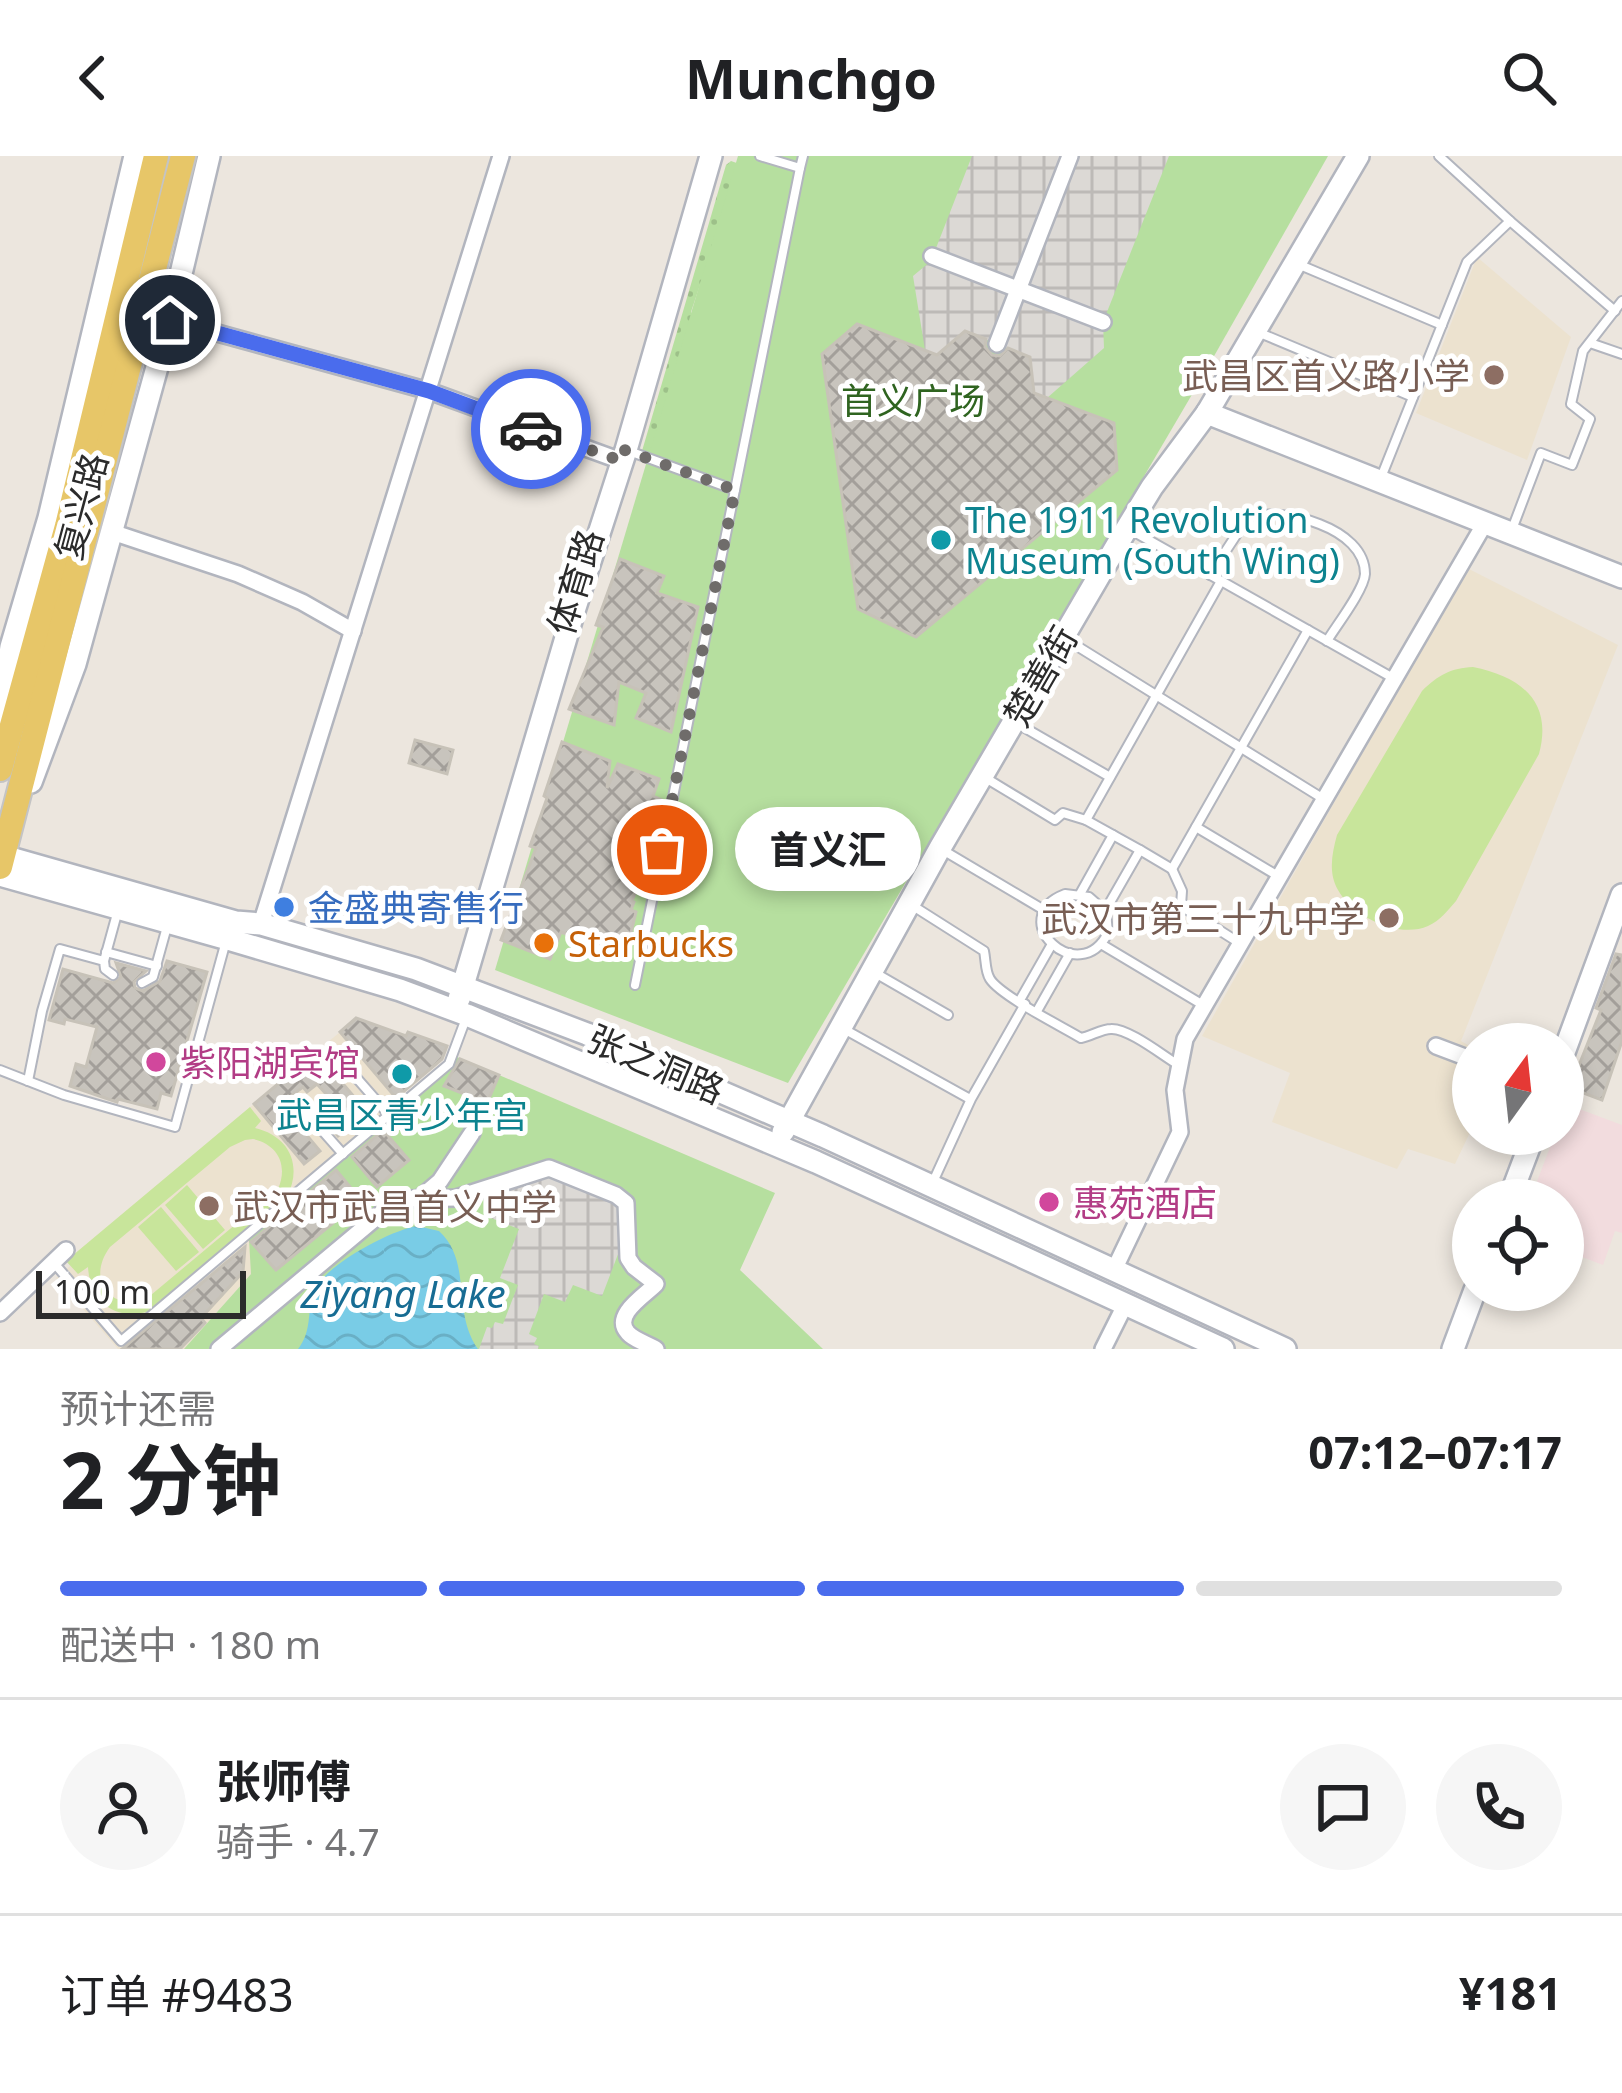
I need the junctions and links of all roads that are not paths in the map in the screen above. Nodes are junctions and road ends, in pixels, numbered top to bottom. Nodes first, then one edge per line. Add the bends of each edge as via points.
1 (135, 156) edge
2 (156, 156) edge
3 (183, 156) edge
4 (209, 156) edge
5 (501, 156) edge
6 (700, 156) edge
7 (711, 156) edge
8 (760, 156) edge
9 (802, 156) edge
10 (1070, 156) edge
11 (1358, 156) edge
12 (1442, 157) edge
13 (800, 168) junction
14 (1510, 221) junction
15 (932, 256) dead end
16 (1295, 263) junction
17 (1018, 290) junction
18 (1622, 302) edge
19 (1615, 311) junction
20 (170, 320) junction
21 (1102, 322) dead end
22 (1442, 325) junction
23 (1255, 331) junction
24 (1590, 343) junction
25 (997, 344) dead end
26 (1622, 354) edge
27 (429, 391) junction
28 (1413, 397) junction
29 (1208, 413) junction
30 (618, 452) junction
31 (1379, 482) junction
32 (735, 490) junction
33 (1485, 523) junction
34 (1127, 528) junction
35 (112, 532) junction
36 (1510, 533) junction
37 (1210, 575) junction
38 (1622, 577) edge
39 (1221, 581) junction
40 (1307, 630) junction
41 (353, 631) junction
42 (1063, 638) junction
43 (1327, 641) junction
44 (1394, 679) junction
45 (1157, 695) junction
46 (0, 716) edge
47 (1014, 721) junction
48 (1240, 749) junction
49 (0, 769) edge
50 (982, 776) junction
51 (1110, 777) junction
52 (1324, 800) junction
53 (1086, 820) junction
54 (1196, 827) junction
55 (1113, 836) junction
56 (940, 848) junction
57 (1140, 850) junction
58 (1, 863) edge
59 (1172, 869) junction
60 (1280, 877) junction
61 (1080, 894) junction
62 (909, 904) junction
63 (1621, 904) edge
64 (119, 908) junction
65 (1044, 910) junction
66 (1105, 911) junction
67 (169, 922) junction
68 (261, 924) junction
69 (227, 938) junction
70 (1052, 944) junction
71 (1101, 944) junction
72 (1240, 944) junction
73 (1070, 953) junction
74 (105, 957) junction
75 (157, 966) junction
76 (872, 971) junction
77 (113, 975) dead end
78 (142, 983) dead end
79 (458, 984) junction
80 (635, 985) dead end
81 (1022, 1002) junction
82 (1205, 1006) junction
83 (456, 1011) junction
84 (1037, 1011) junction
85 (948, 1016) dead end
86 (1575, 1023) edge
87 (840, 1027) junction
88 (1436, 1046) dead end
89 (333, 1051) dead end
90 (1452, 1052) edge
91 (1178, 1065) junction
92 (0, 1070) edge
93 (28, 1081) junction
94 (971, 1099) junction
95 (297, 1102) dead end
96 (389, 1115) junction
97 (789, 1120) junction
98 (472, 1133) dead end
99 (777, 1145) junction
100 (343, 1154) junction
101 (932, 1186) junction
102 (420, 1198) junction
103 (66, 1250) dead end
104 (52, 1262) junction
105 (1114, 1270) junction
106 (1126, 1303) junction
107 (1467, 1311) edge
108 (0, 1313) edge
109 (219, 1349) edge
110 (656, 1349) edge
111 (1103, 1349) edge
112 (1223, 1349) edge
113 (1285, 1349) edge
114 (1453, 1349) edge

1 - 46 main road, 复兴路
2 - 49 main road
3 - 58 main road
4 - 20 main road, 复兴路
5 - 27 street
6 - 30 main road
7 - 30 main road
8 - 13 lane
9 - 13 lane
10 - 17 street
11 - 16 main road, 楚善街
12 - 14 lane
13 - 32 lane
14 - 19 lane
14 - 22 lane via 1467,262
15 - 17 street
16 - 22 lane
16 - 23 main road, 楚善街
17 - 21 street
17 - 25 street
18 - 19 lane
19 - 24 lane
20 - 27 street
20 - 35 main road, 复兴路
22 - 28 lane
23 - 28 lane
23 - 29 main road, 楚善街
24 - 26 lane
24 - 36 lane via 1571,404 1590,419 1572,465 1541,453
27 - 30 street
27 - 41 street
28 - 31 lane
29 - 31 main road
29 - 34 main road, 楚善街
30 - 32 lane
30 - 79 main road
31 - 33 main road
32 - 80 lane
33 - 36 main road
33 - 44 street
34 - 37 lane
34 - 42 main road, 楚善街
35 - 41 street via 238,574
35 - 58 main road, 复兴路 via 75,664
36 - 38 main road
37 - 39 lane
37 - 43 lane via 1248,517 1304,518 1335,531 1365,570
39 - 40 lane
39 - 45 lane
40 - 43 lane
40 - 48 lane
41 - 68 street
42 - 45 lane
42 - 47 main road, 楚善街
43 - 44 lane
44 - 52 street
45 - 48 lane
45 - 51 lane
47 - 50 main road, 楚善街
47 - 51 lane
48 - 52 lane
48 - 54 lane
50 - 53 lane via 1055,820 1063,813
50 - 56 main road, 楚善街
51 - 53 lane
52 - 60 street
53 - 55 lane
54 - 59 lane
54 - 60 lane
55 - 57 lane
55 - 61 lane
56 - 62 main road, 楚善街
56 - 65 lane
57 - 59 lane
57 - 66 lane
58 - 64 main road, 张之洞路
58 - 68 main road, 张之洞路
59 - 72 lane via 1181,906
60 - 72 street
61 - 65 lane via 1060,896
61 - 66 lane
62 - 76 main road, 楚善街
62 - 81 lane via 984,951 993,983
63 - 86 main road
64 - 67 main road, 张之洞路
64 - 74 lane
65 - 70 lane
66 - 71 lane
67 - 69 main road, 张之洞路
67 - 75 lane
68 - 79 main road, 张之洞路
69 - 83 main road, 张之洞路
69 - 93 lane via 175,1126
70 - 73 lane
70 - 81 lane
71 - 73 lane
71 - 82 lane
72 - 82 street
73 - 84 lane
74 - 75 lane
74 - 77 lane
74 - 93 lane via 60,949
75 - 78 lane
76 - 85 lane
76 - 87 main road, 楚善街
79 - 83 main road
79 - 97 main road, 张之洞路
81 - 84 lane
81 - 94 lane
82 - 91 street
83 - 96 lane via 451,1061
83 - 99 main road, 张之洞路
84 - 91 lane via 1081,1038 1124,1031
87 - 94 lane
87 - 97 main road, 楚善街
88 - 90 street
89 - 96 lane
91 - 105 street via 1180,1132
92 - 93 lane
94 - 101 lane
95 - 100 lane
96 - 100 lane
97 - 99 main road, 楚善街
97 - 101 main road, 张之洞路
98 - 102 street
99 - 106 main road, 张之洞路
100 - 104 lane via 121,1341
101 - 105 main road, 张之洞路
102 - 109 street via 384,1210
102 - 110 street via 456,1198 549,1168 621,1197 628,1258 656,1284 623,1324
103 - 104 street
104 - 108 street
105 - 113 main road, 张之洞路
106 - 111 street
106 - 112 main road, 张之洞路
107 - 114 main road

